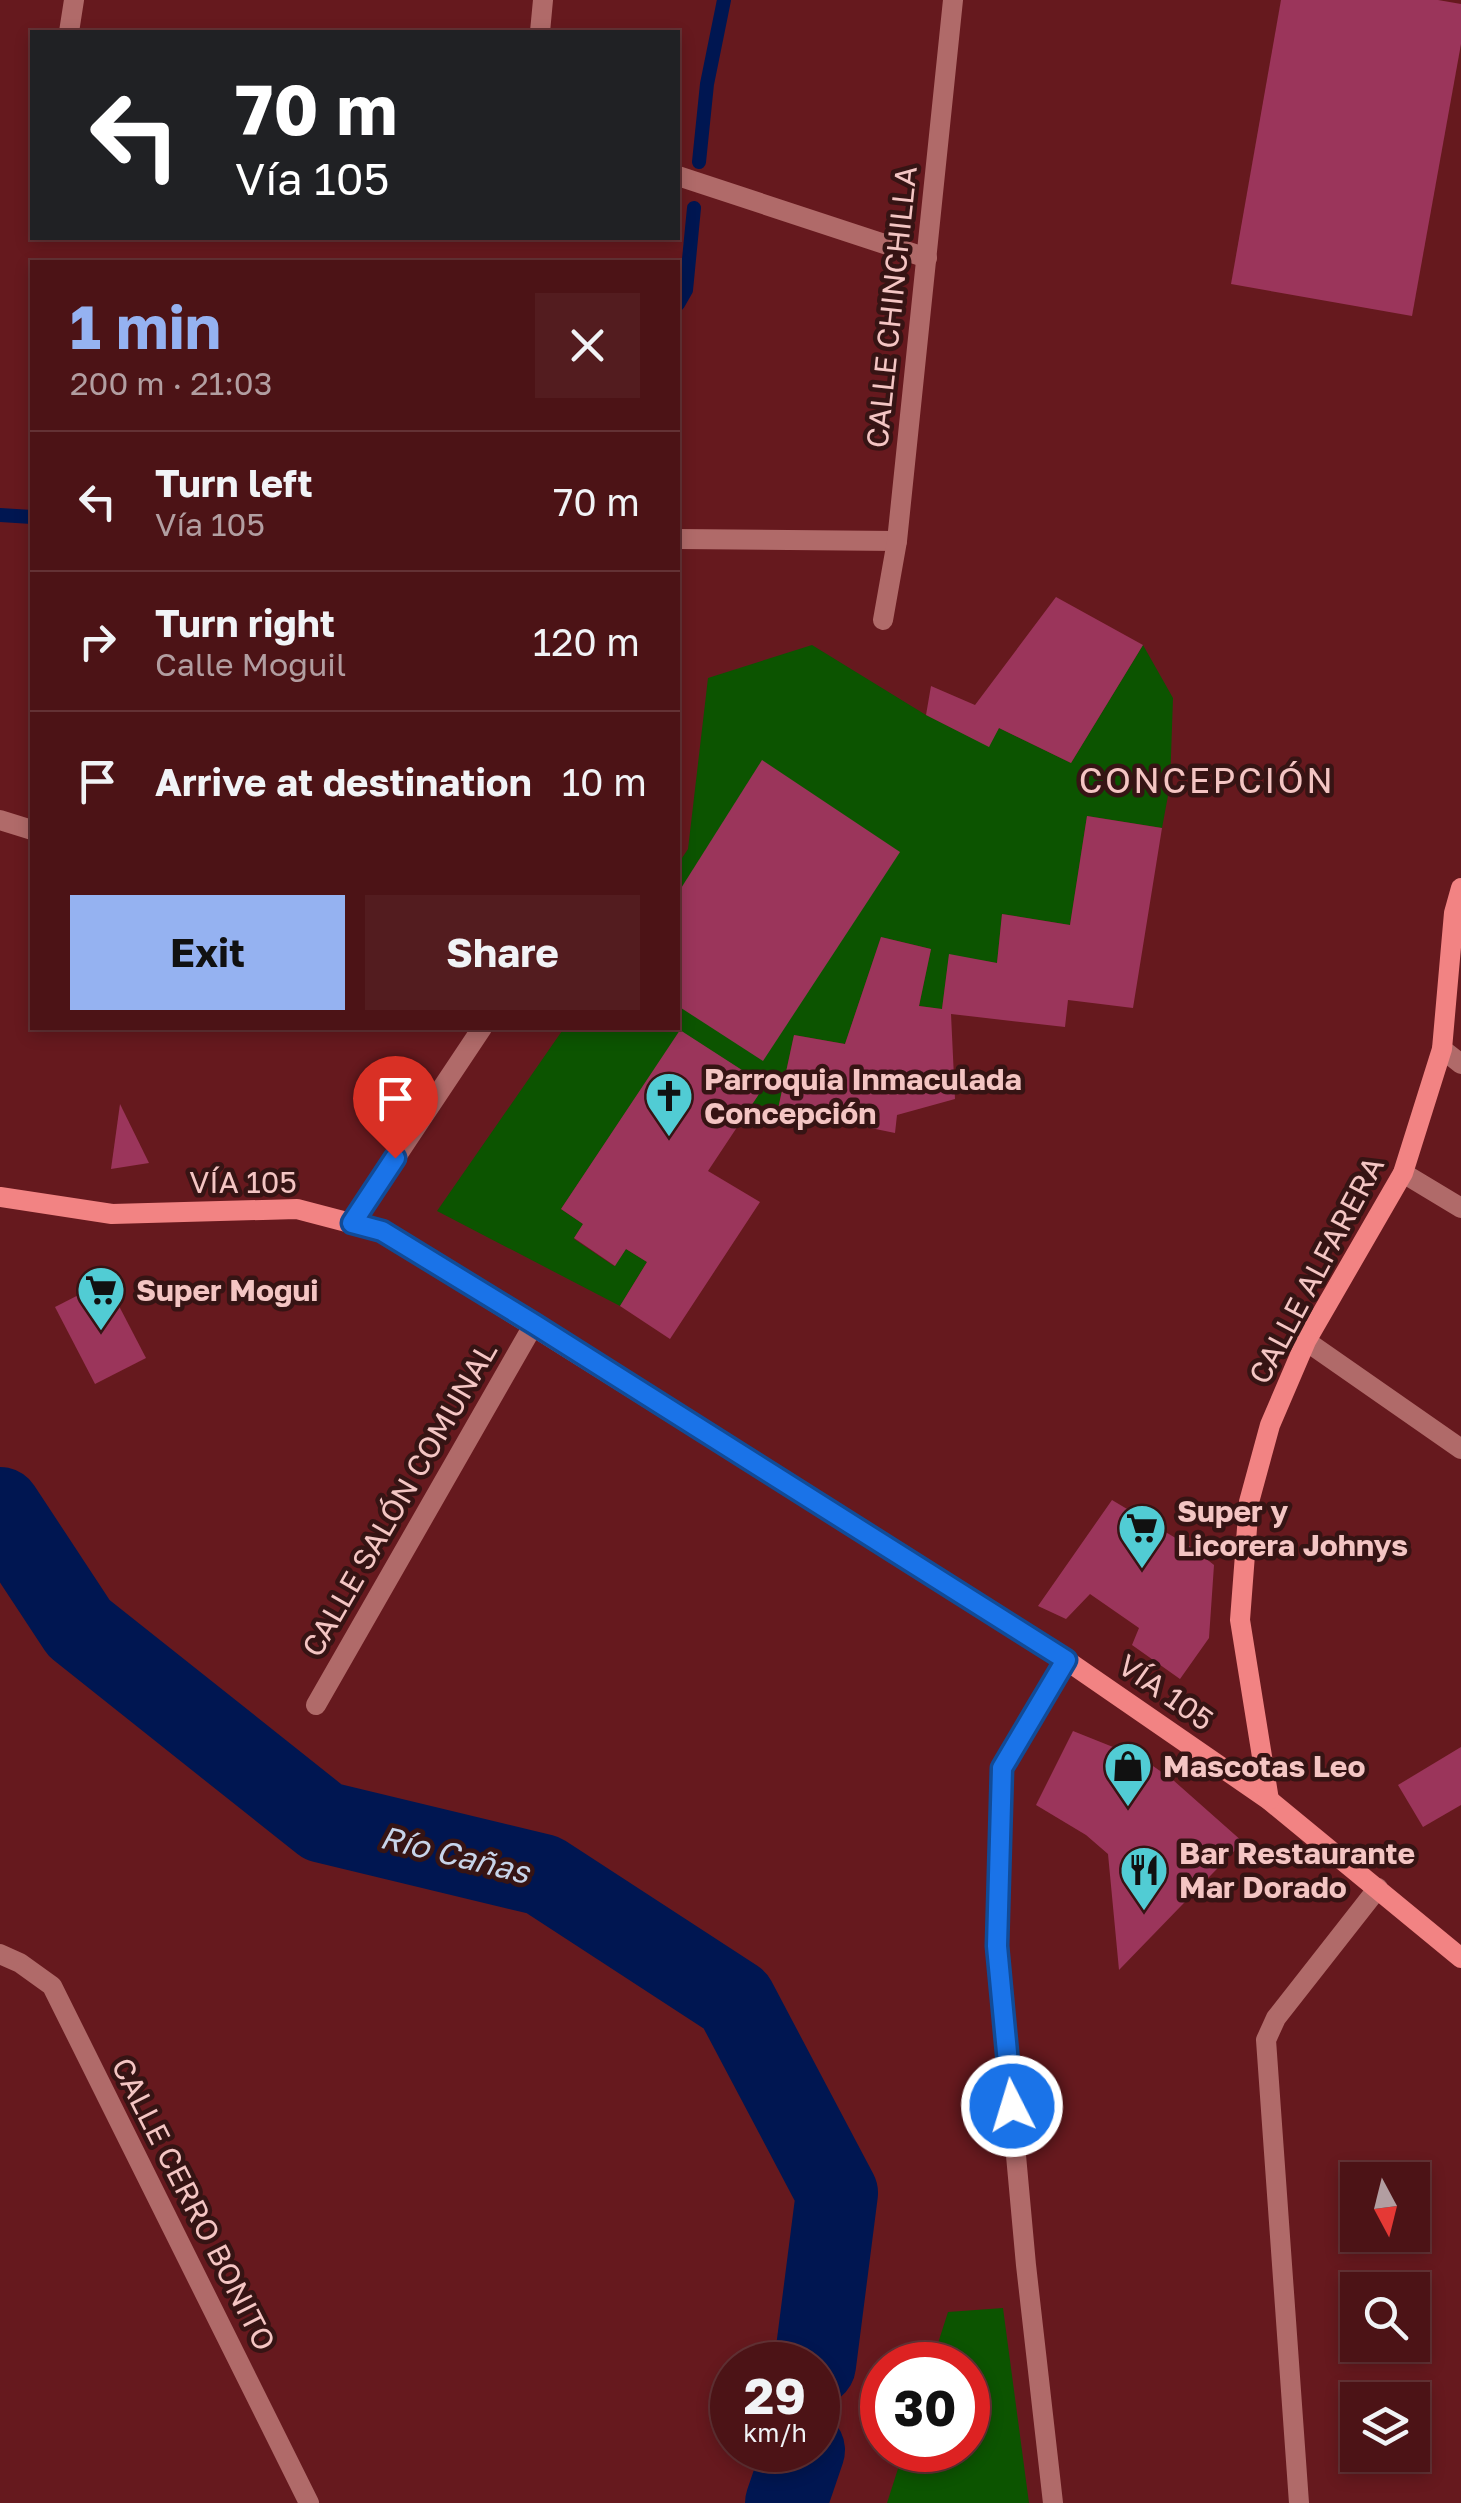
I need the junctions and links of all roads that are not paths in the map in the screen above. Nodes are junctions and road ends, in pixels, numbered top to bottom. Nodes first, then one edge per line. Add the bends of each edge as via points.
1 (74, 0) edge
2 (543, 0) edge
3 (953, 0) edge
4 (69, 30) edge
5 (540, 30) edge
6 (680, 177) edge
7 (926, 258) junction
8 (680, 538) edge
9 (897, 542) junction
10 (883, 620) dead end
11 (0, 820) edge
12 (30, 829) edge
13 (1461, 888) edge
14 (481, 1030) edge
15 (1442, 1049) junction
16 (1461, 1064) edge
17 (1403, 1173) junction
18 (0, 1198) edge
19 (1461, 1208) edge
20 (352, 1223) junction
21 (534, 1324) junction
22 (1306, 1340) junction
23 (1461, 1449) edge
24 (1066, 1660) junction
25 (316, 1705) dead end
26 (1268, 1800) junction
27 (1378, 1888) junction
28 (0, 1954) edge
29 (1461, 1958) edge
30 (309, 2503) edge
31 (1054, 2503) edge
32 (1299, 2503) edge

1 - 4 street
2 - 5 street
3 - 7 street, CALLE CHINCHILLA
6 - 7 street
7 - 9 street, CALLE CHINCHILLA
8 - 9 street
9 - 10 street, CALLE CHINCHILLA
11 - 12 street
13 - 15 main road, CALLE ALFARERA
14 - 20 street
15 - 16 street
15 - 17 main road, CALLE ALFARERA
17 - 19 street
17 - 22 main road, CALLE ALFARERA
18 - 20 main road, VÍA 105 via 112,1214 297,1209
20 - 21 main road, VÍA 105 via 382,1231
21 - 24 main road, VÍA 105
21 - 25 street, CALLE SALÓN COMUNAL
22 - 23 street
22 - 26 main road, CALLE ALFARERA via 1270,1425 1249,1502 1240,1620
24 - 26 main road, VÍA 105
24 - 31 street via 1002,1768 997,1946
26 - 27 main road, VÍA 105
27 - 29 main road, VÍA 105
27 - 32 street via 1266,2040
28 - 30 street, CALLE CERRO BONITO via 52,1986

